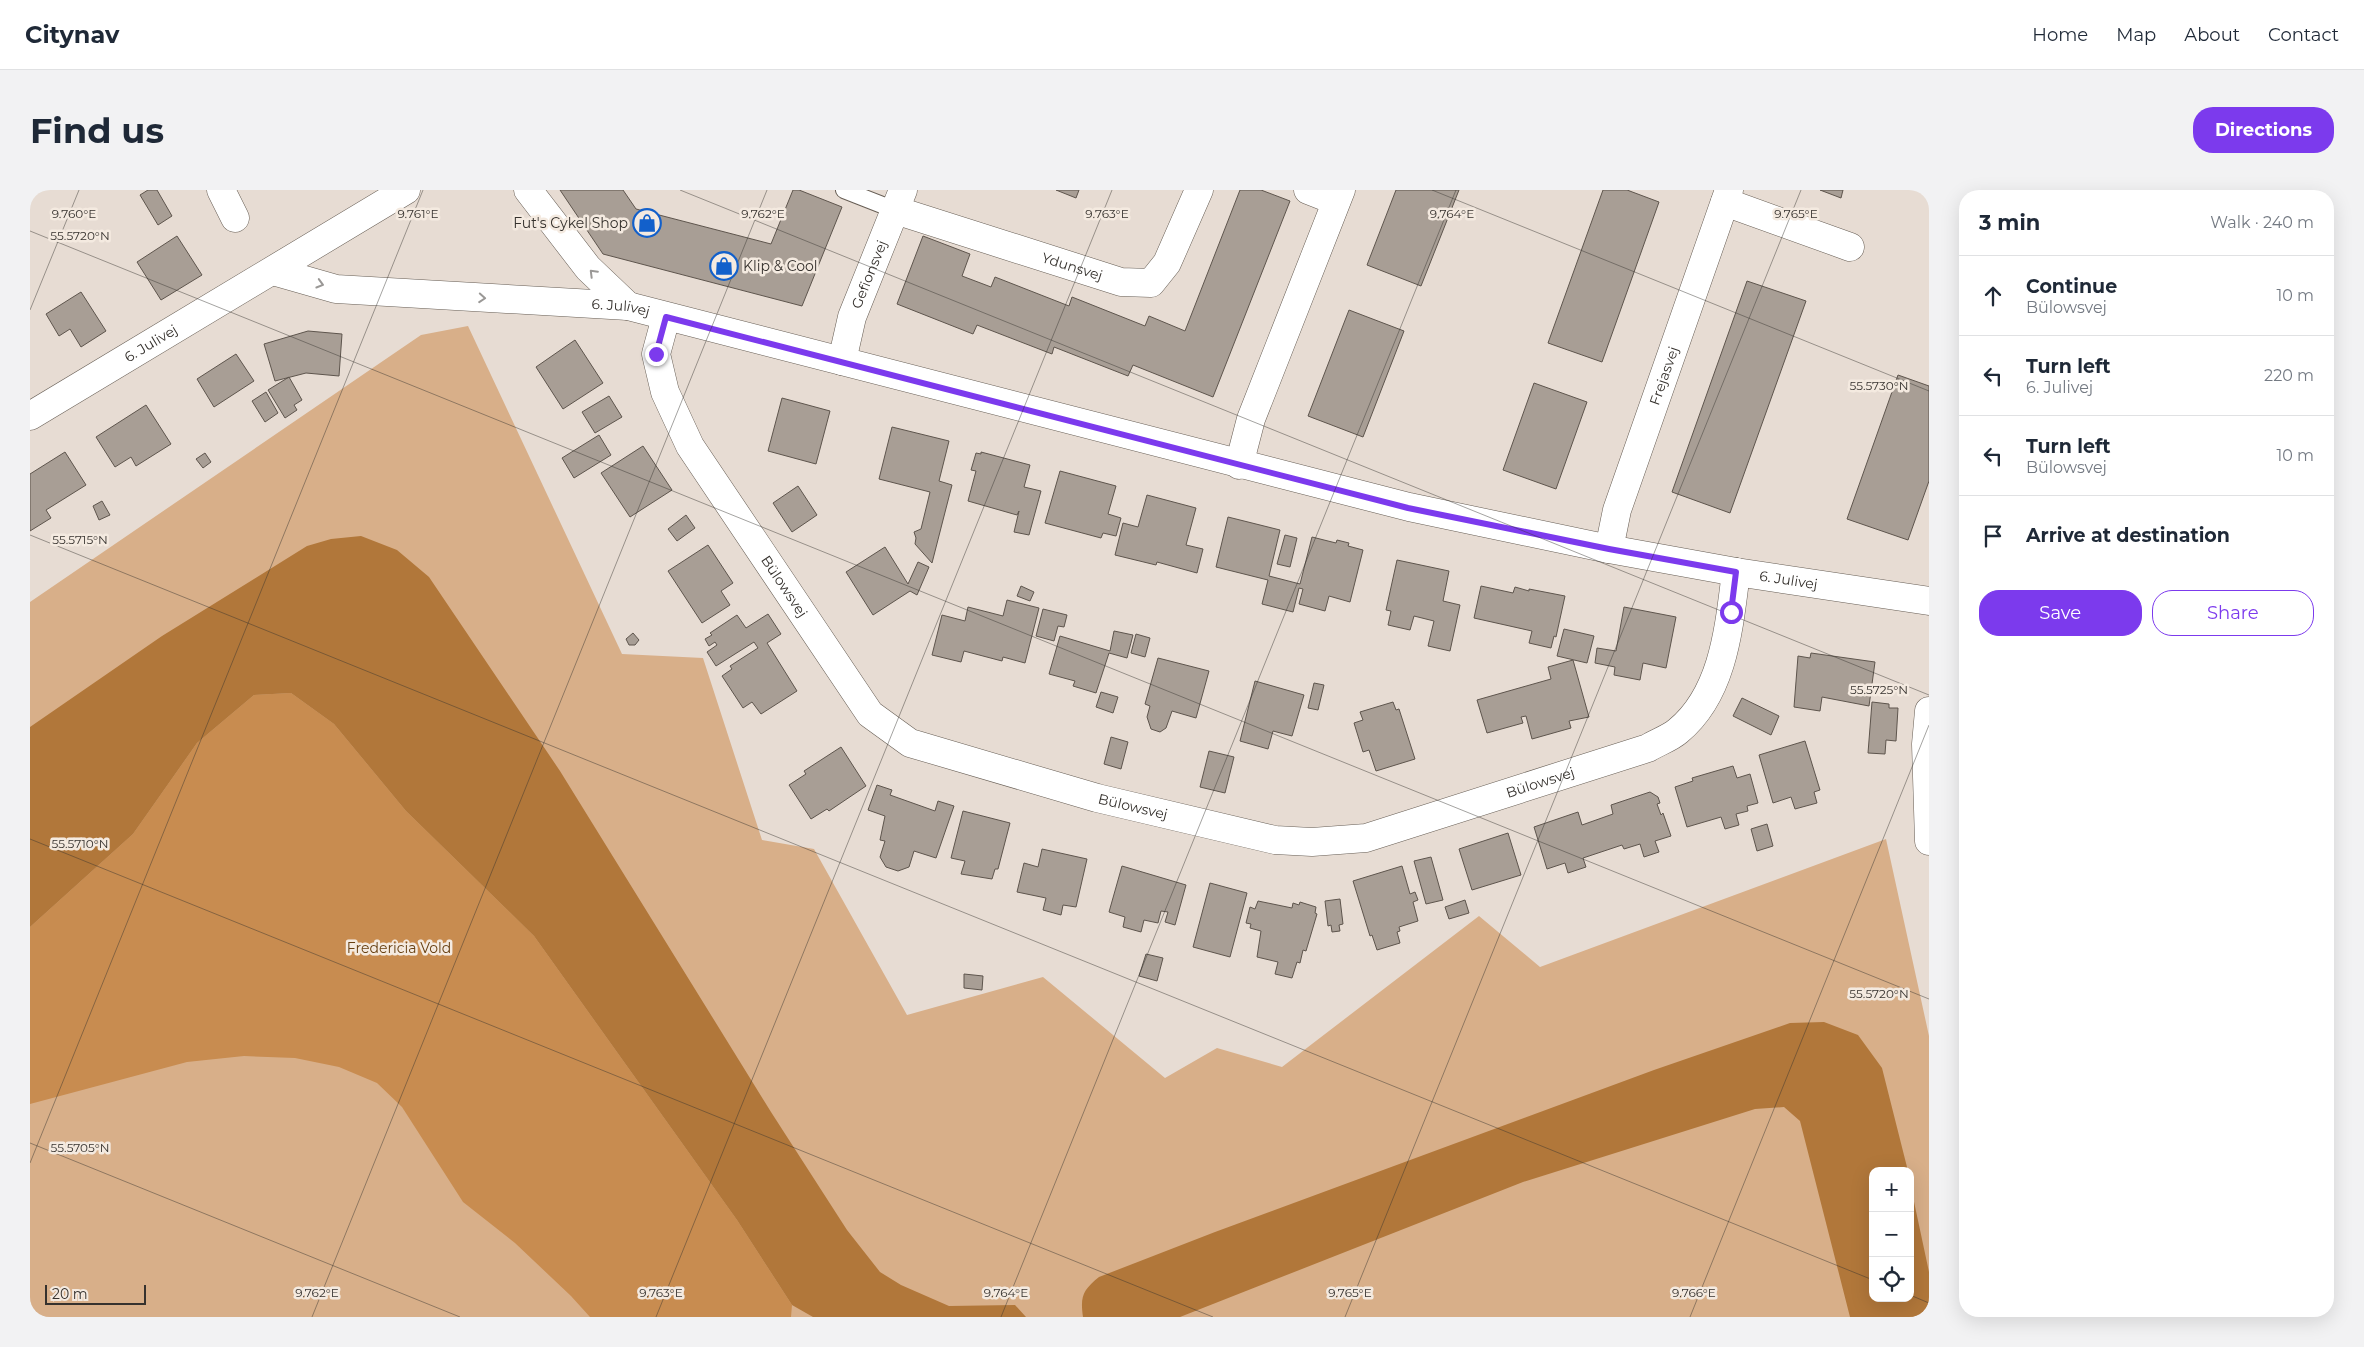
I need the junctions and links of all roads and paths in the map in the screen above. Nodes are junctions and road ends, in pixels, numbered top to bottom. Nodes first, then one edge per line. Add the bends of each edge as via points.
1 (221, 190) edge
2 (406, 190) edge
3 (528, 190) edge
4 (844, 190) edge
5 (1199, 190) edge
6 (1308, 190) edge
7 (1338, 196) edge
8 (1727, 196) edge
9 (899, 200) edge
10 (235, 218) dead end
11 (1850, 247) dead end
12 (273, 271) junction
13 (628, 306) junction
14 (666, 317) junction
15 (842, 360) junction
16 (30, 416) edge
17 (1239, 465) junction
18 (1609, 549) junction
19 (1736, 572) junction
20 (1929, 601) edge
21 (1929, 711) edge
22 (1929, 841) edge

1 - 10 street
2 - 12 street, 6. Julivej
13 -> 3 street via 588,268
4 - 9 lane
5 - 9 street, Ydunsvej via 1167,263 1151,283 1122,282
6 - 7 street
7 - 17 street via 1251,419
8 - 11 street, Frejasvej
8 - 18 street, Frejasvej via 1617,510
9 - 15 street, Gefionsvej via 852,317
12 -> 13 street, 6. Julivej via 336,289
12 - 16 street, 6. Julivej
13 - 14 street, 6. Julivej
14 - 15 street, 6. Julivej
14 - 19 street, Bülowsvej via 656,354 665,392 690,446 870,714 910,743 1098,798 1275,840 1312,842 1366,838 1648,748 1678,731 1704,700 1722,660
15 - 17 street, 6. Julivej
17 - 18 street, 6. Julivej via 1408,508
18 - 19 street, 6. Julivej
19 - 20 street, 6. Julivej
21 - 22 street via 1926,744

